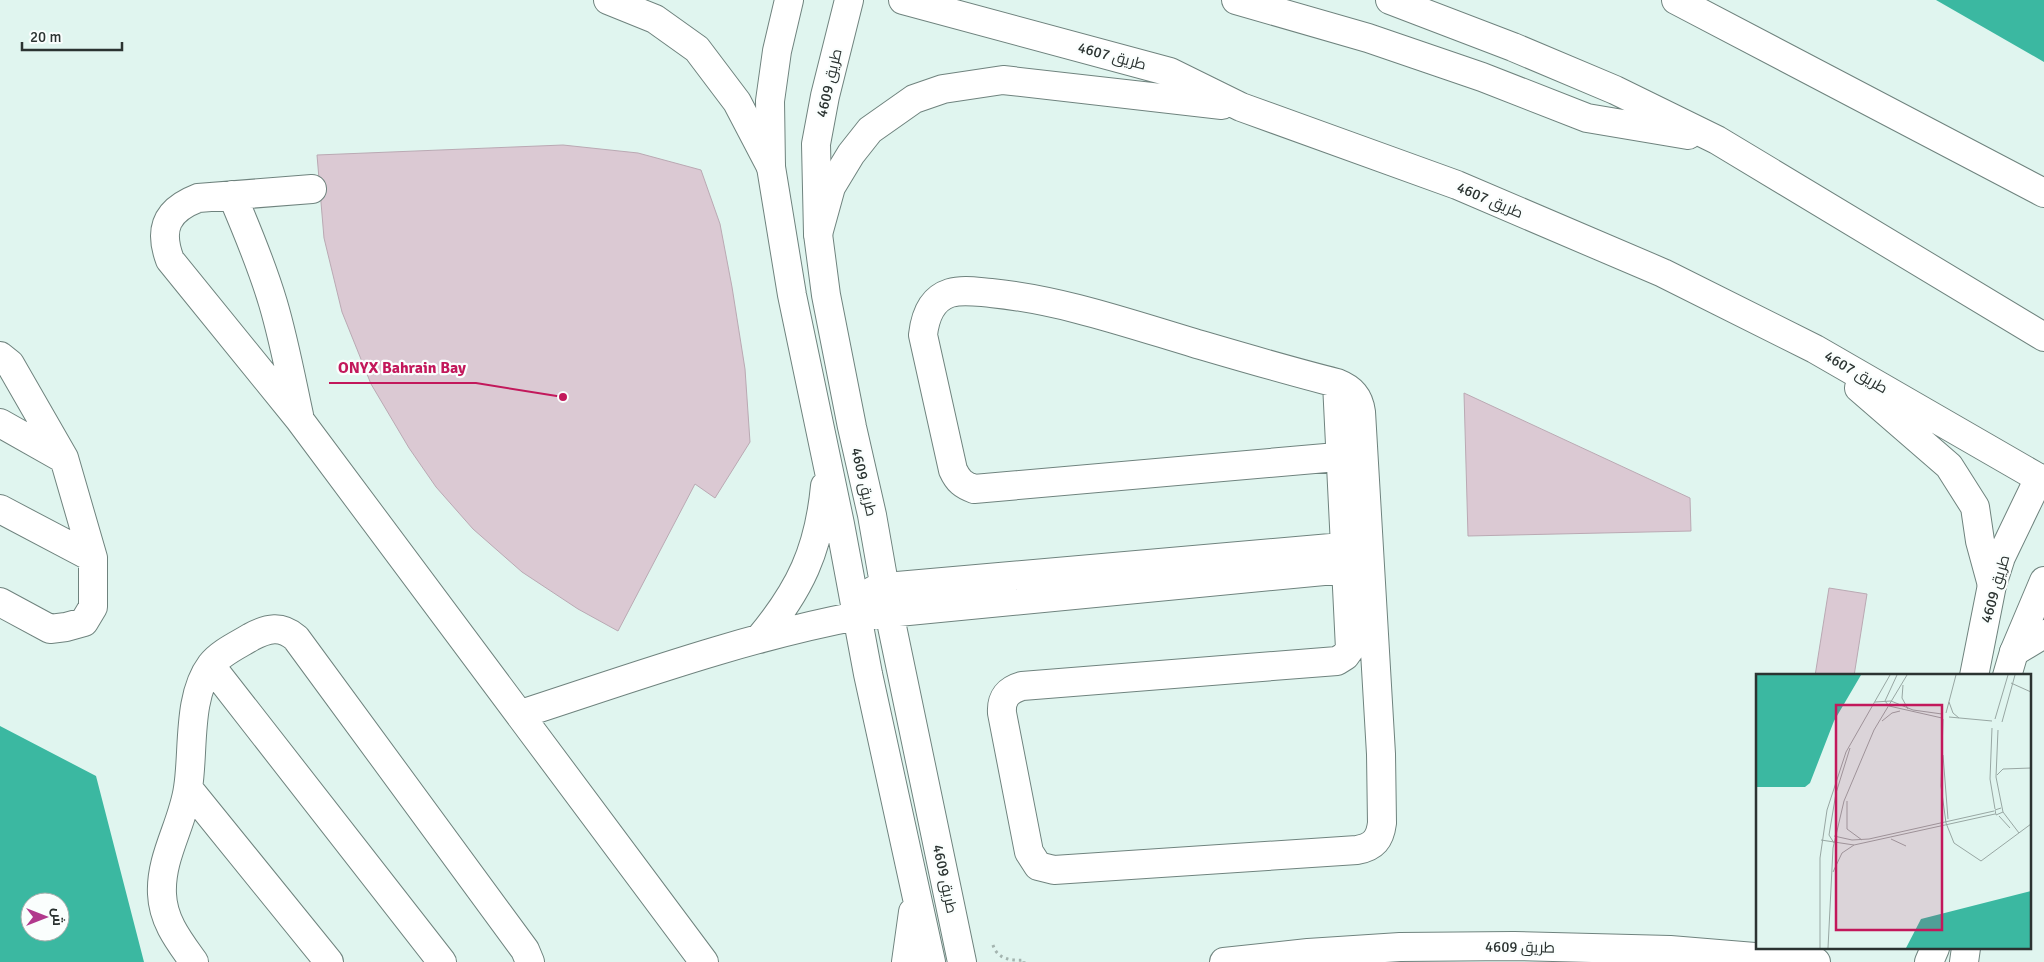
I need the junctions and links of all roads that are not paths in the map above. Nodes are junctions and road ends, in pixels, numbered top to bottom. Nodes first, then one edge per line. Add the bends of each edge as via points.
1 (608, 0) edge
2 (789, 0) edge
3 (849, 0) edge
4 (903, 0) edge
5 (1236, 0) edge
6 (1390, 0) edge
7 (1676, 0) edge
8 (1241, 107) junction
9 (1716, 140) junction
10 (771, 167) junction
11 (312, 189) dead end
12 (2044, 193) edge
13 (232, 195) junction
14 (818, 234) junction
15 (2044, 337) edge
16 (1815, 349) junction
17 (0, 356) edge
18 (300, 419) junction
19 (0, 422) edge
20 (1353, 456) junction
21 (64, 458) junction
22 (827, 464) junction
23 (2042, 477) edge
24 (0, 509) edge
25 (1358, 556) junction
26 (93, 558) junction
27 (2044, 581) edge
28 (1992, 585) junction
29 (888, 599) junction
30 (0, 602) edge
31 (857, 616) junction
32 (2044, 634) edge
33 (759, 639) junction
34 (2010, 664) edge
35 (211, 666) junction
36 (1974, 674) edge
37 (521, 714) junction
38 (188, 788) junction
39 (916, 893) junction
40 (1934, 950) edge
41 (1308, 958) edge
42 (194, 962) edge
43 (329, 962) edge
44 (442, 962) edge
45 (530, 962) edge
46 (704, 962) edge
47 (906, 962) edge
48 (931, 962) edge
49 (962, 962) edge
50 (1224, 962) edge
51 (1816, 962) edge
52 (1930, 962) edge
53 (1940, 962) edge
54 (1955, 962) edge

1 - 10 main road via 655,19 697,50 737,102
2 - 10 main road via 770,100
3 - 14 main road, طريق 4609 via 816,144
4 - 8 main road, طريق 4607 via 1170,72
5 - 9 main road via 1368,38 1587,118
6 - 9 main road via 1616,90
7 - 12 main road
8 - 14 main road via 1003,80 943,89 914,99 870,130 831,187
8 - 16 main road, طريق 4607 via 1457,185 1663,273
9 - 15 main road
10 - 22 main road via 792,295
11 - 13 main road
13 - 18 main road via 255,249 273,304
13 - 18 main road via 198,198 184,204 172,214 165,229 164,245 170,260
14 - 29 main road, طريق 4609 via 828,304
16 - 23 main road, طريق 4607
16 - 28 main road via 1949,466 1975,508
17 - 21 main road via 10,364
18 - 37 main road
19 - 21 main road
20 - 20 main road via 1360,402 1354,393 1337,383 1040,300 966,291 949,293 934,303 925,317 923,335 953,470 957,480 974,489
20 - 25 main road
21 - 26 main road
22 - 31 main road
22 - 33 main road via 820,526 811,556 781,613
23 - 28 main road, طريق 4609 via 2001,557
24 - 26 main road
25 - 25 main road via 1350,649 1337,661 1022,686 1008,692 1003,698 1002,713 1029,852 1038,866 1054,870 1357,850 1376,842 1382,823 1381,754
25 - 29 main road
26 - 30 main road via 93,607 84,622 50,629
27 - 34 main road
28 - 36 main road, طريق 4609
29 - 31 main road
29 - 49 main road, طريق 4609
31 - 33 main road
31 - 39 main road
32 - 34 main road
33 - 37 main road
35 - 38 main road via 195,710
35 - 44 main road
35 - 45 main road via 232,649 271,629 289,632 296,638 525,950
37 - 46 main road
38 - 42 main road via 163,874 162,895 171,929
38 - 43 main road
39 - 47 main road
39 - 48 main road
40 - 52 main road
41 - 50 main road, طريق 4609
41 - 51 main road, طريق 4609 via 1400,947 1514,946 1670,950
53 - 54 main road

